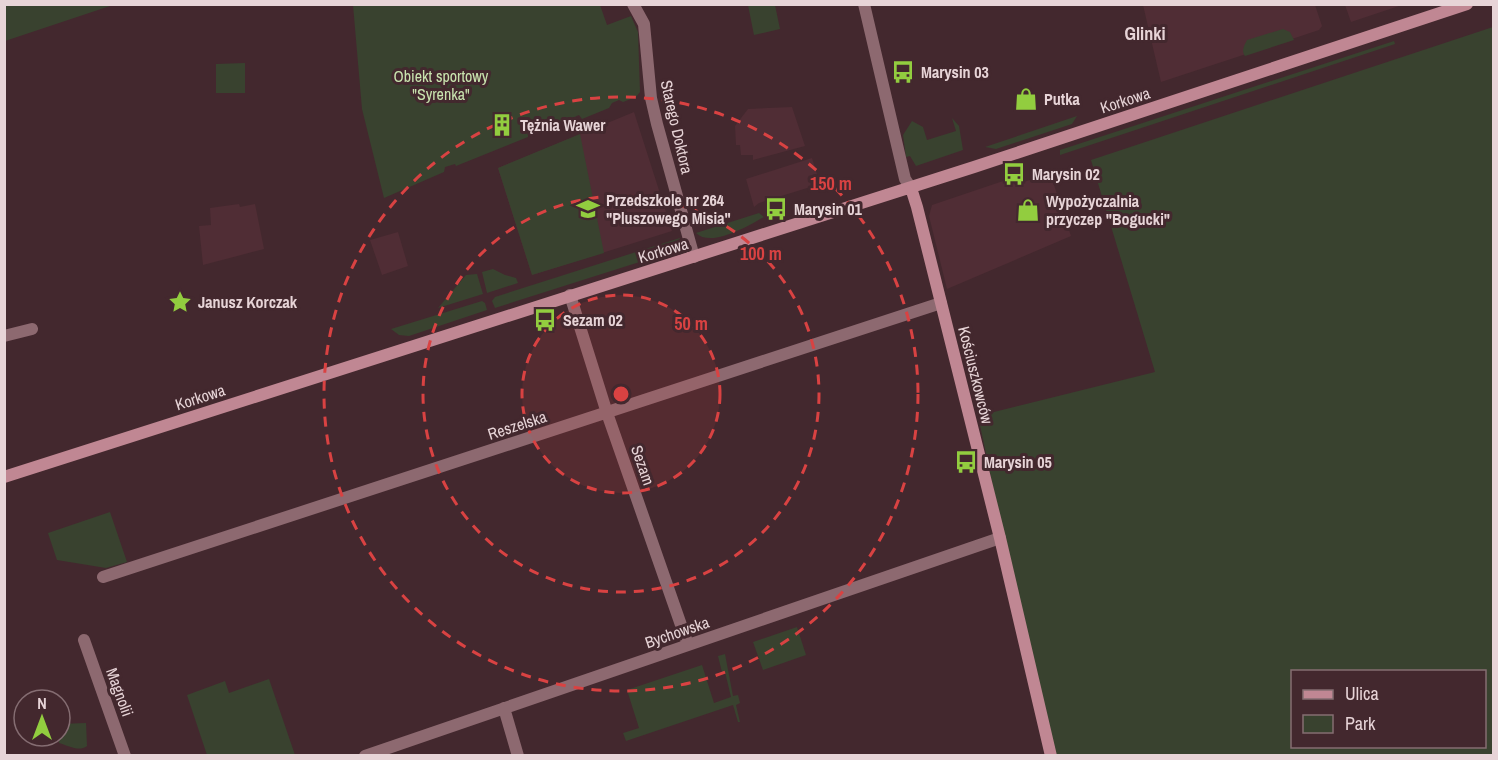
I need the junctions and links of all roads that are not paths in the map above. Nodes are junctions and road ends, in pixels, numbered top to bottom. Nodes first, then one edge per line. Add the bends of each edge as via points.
1 (633, 4) edge
2 (864, 4) edge
3 (1467, 4) edge
4 (911, 188) junction
5 (694, 257) junction
6 (570, 295) junction
7 (941, 303) junction
8 (32, 329) dead end
9 (4, 336) edge
10 (607, 413) junction
11 (4, 477) edge
12 (1000, 538) junction
13 (103, 577) dead end
14 (84, 640) dead end
15 (688, 645) junction
16 (504, 708) junction
17 (125, 756) edge
18 (365, 756) edge
19 (518, 756) edge
20 (1051, 756) edge

1 - 5 street, Starego Doktora via 644,24 651,98
2 - 4 street, Kościuszkowców via 905,179
3 - 4 street, Korkowa
4 - 5 street, Korkowa
4 - 7 street, Kościuszkowców
5 - 6 street, Korkowa
6 - 10 street, Sezam
6 - 11 street, Korkowa
7 - 10 street, Reszelska
7 - 12 street, Kościuszkowców
8 - 9 street
10 - 13 street, Reszelska
10 - 15 street, Sezam
12 - 15 street, Bychowska
12 - 20 street, Kościuszkowców
14 - 17 street, Magnolii
15 - 16 street, Bychowska
16 - 18 street, Bychowska
16 - 19 street

